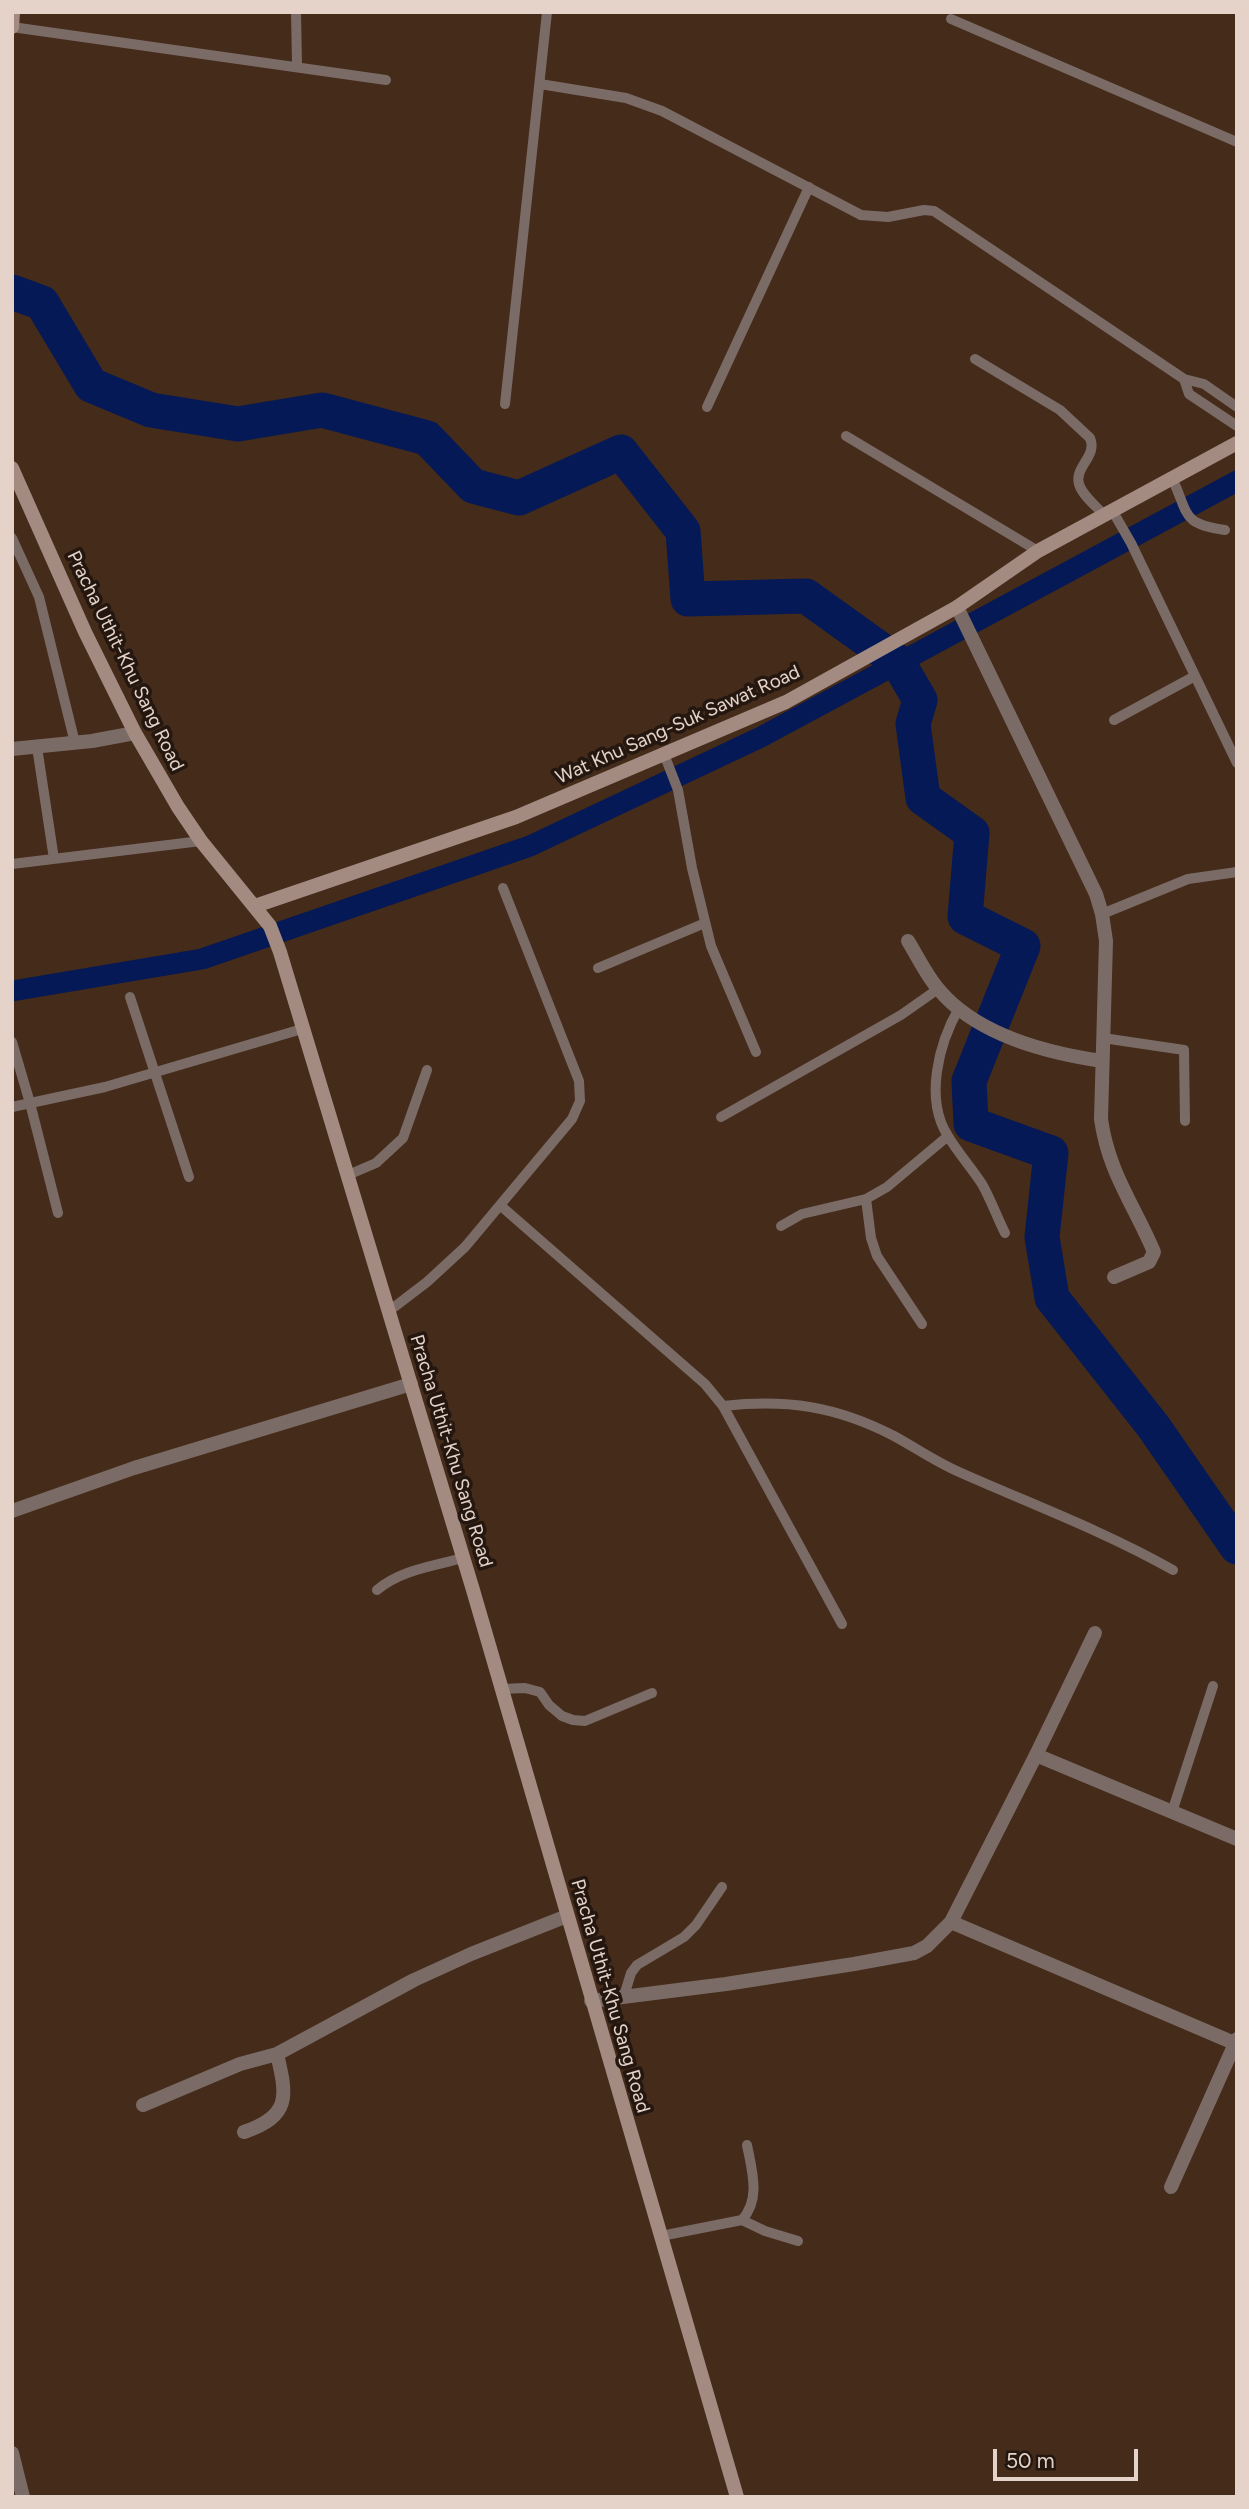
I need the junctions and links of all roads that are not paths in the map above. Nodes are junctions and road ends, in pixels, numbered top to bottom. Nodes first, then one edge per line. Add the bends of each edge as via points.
1 (13, 12) edge
2 (296, 12) edge
3 (547, 12) edge
4 (951, 19) dead end
5 (12, 27) edge
6 (296, 65) junction
7 (386, 80) dead end
8 (540, 84) junction
9 (1237, 142) edge
10 (809, 187) junction
11 (975, 359) dead end
12 (1184, 379) junction
13 (505, 404) dead end
14 (707, 407) dead end
15 (1237, 407) edge
16 (1237, 426) edge
17 (846, 436) dead end
18 (1237, 443) edge
19 (12, 468) edge
20 (1172, 478) junction
21 (1108, 512) junction
22 (1225, 530) dead end
23 (12, 538) edge
24 (1038, 551) junction
25 (957, 607) junction
26 (1195, 676) junction
27 (1114, 720) dead end
28 (135, 733) junction
29 (75, 743) junction
30 (37, 747) junction
31 (12, 749) edge
32 (664, 754) junction
33 (1237, 763) edge
34 (201, 841) junction
35 (54, 859) junction
36 (12, 864) edge
37 (1237, 872) edge
38 (503, 888) dead end
39 (255, 906) junction
40 (1102, 914) junction
41 (705, 923) junction
42 (908, 941) dead end
43 (598, 968) dead end
44 (938, 989) junction
45 (130, 997) dead end
46 (959, 1008) junction
47 (302, 1029) junction
48 (1104, 1038) junction
49 (12, 1042) edge
50 (756, 1052) dead end
51 (1102, 1061) junction
52 (428, 1070) dead end
53 (156, 1072) junction
54 (30, 1103) junction
55 (12, 1107) edge
56 (721, 1117) dead end
57 (1185, 1121) dead end
58 (948, 1136) junction
59 (348, 1175) junction
60 (190, 1177) dead end
61 (866, 1199) junction
62 (500, 1206) junction
63 (58, 1213) dead end
64 (781, 1226) dead end
65 (1005, 1233) dead end
66 (1114, 1277) dead end
67 (389, 1311) junction
68 (922, 1324) dead end
69 (411, 1384) junction
70 (723, 1406) junction
71 (12, 1511) edge
72 (463, 1558) junction
73 (1173, 1570) dead end
74 (377, 1590) dead end
75 (842, 1624) dead end
76 (1095, 1633) dead end
77 (1213, 1686) dead end
78 (501, 1689) junction
79 (652, 1693) dead end
80 (1037, 1755) junction
81 (1172, 1812) junction
82 (1237, 1839) edge
83 (722, 1887) dead end
84 (567, 1916) junction
85 (951, 1922) junction
86 (624, 1996) junction
87 (591, 2001) junction
88 (1236, 2041) edge
89 (277, 2054) junction
90 (143, 2105) dead end
91 (244, 2132) dead end
92 (747, 2145) dead end
93 (1171, 2187) dead end
94 (742, 2220) junction
95 (661, 2236) junction
96 (798, 2241) dead end
97 (12, 2453) edge
98 (23, 2497) edge
99 (737, 2497) edge

1 - 5 main road
2 - 6 lane
3 - 8 lane
4 - 9 lane
5 - 6 lane
6 - 7 lane
8 - 10 lane via 626,98 662,111
8 - 13 lane
10 - 12 lane via 861,215 934,211
10 - 14 lane
11 - 21 lane via 1060,410 1090,438 1092,452 1078,482
12 - 15 lane via 1204,384
12 - 16 lane via 1189,394
17 - 24 lane
18 - 20 main road, Wat Khu Sang-Suk Sawat Road
19 - 28 main road, Pracha Uthit-Khu Sang Road
20 - 21 main road, Wat Khu Sang-Suk Sawat Road
20 - 22 lane via 1189,517 1197,524
21 - 24 main road, Wat Khu Sang-Suk Sawat Road
21 - 26 lane via 1131,543
23 - 29 lane via 39,597
24 - 25 main road, Wat Khu Sang-Suk Sawat Road
25 - 32 main road, Wat Khu Sang-Suk Sawat Road via 786,702
25 - 40 street
26 - 27 lane
26 - 33 lane
28 - 29 street
28 - 34 main road, Pracha Uthit-Khu Sang Road
29 - 30 street
30 - 31 street
30 - 35 lane
32 - 39 main road, Wat Khu Sang-Suk Sawat Road via 516,817
32 - 41 lane via 678,790
34 - 35 lane
34 - 39 main road, Pracha Uthit-Khu Sang Road
35 - 36 lane
37 - 40 lane via 1188,879
38 - 62 lane via 579,1081 580,1101 572,1119
39 - 47 main road, Pracha Uthit-Khu Sang Road via 270,926 280,952
40 - 48 street via 1106,941
41 - 43 lane
41 - 50 lane
42 - 44 street
44 - 46 street
44 - 56 lane via 901,1015
45 - 53 lane
46 - 51 street via 980,1023 1036,1048
46 - 58 lane via 948,1027 937,1076 937,1103
47 - 53 lane
47 - 59 main road, Pracha Uthit-Khu Sang Road
48 - 51 street
48 - 57 lane via 1184,1050
49 - 54 lane
51 - 66 street via 1105,1145 1154,1252 1149,1262
52 - 59 lane via 404,1138 376,1163
53 - 54 lane
53 - 60 lane
54 - 55 lane
54 - 63 lane
58 - 61 lane
58 - 65 lane via 984,1188
59 - 67 main road, Pracha Uthit-Khu Sang Road
61 - 64 lane via 802,1214
61 - 68 lane via 877,1256
62 - 67 lane via 465,1247
62 - 70 lane via 705,1384
67 - 69 main road, Pracha Uthit-Khu Sang Road
69 - 71 street via 134,1468
69 - 72 main road, Pracha Uthit-Khu Sang Road
70 - 73 lane via 794,1403 845,1414 926,1457 1127,1544
70 - 75 lane
72 - 74 lane via 388,1581
72 - 78 main road, Pracha Uthit-Khu Sang Road
76 - 80 street
77 - 81 lane
78 - 79 lane via 540,1692 562,1716 585,1721
78 - 84 main road, Pracha Uthit-Khu Sang Road
80 - 81 street
80 - 85 street
81 - 82 street
83 - 86 lane via 684,1937 637,1965
84 - 87 main road, Pracha Uthit-Khu Sang Road
84 - 89 street via 459,1959
85 - 86 street via 914,1953
85 - 88 street
86 - 87 street
87 - 95 main road, Pracha Uthit-Khu Sang Road
88 - 93 street
89 - 90 street via 240,2064
89 - 91 street via 283,2104 276,2116
92 - 94 lane via 755,2189
94 - 95 lane
94 - 96 lane
95 - 99 main road, Pracha Uthit-Khu Sang Road
97 - 98 street

